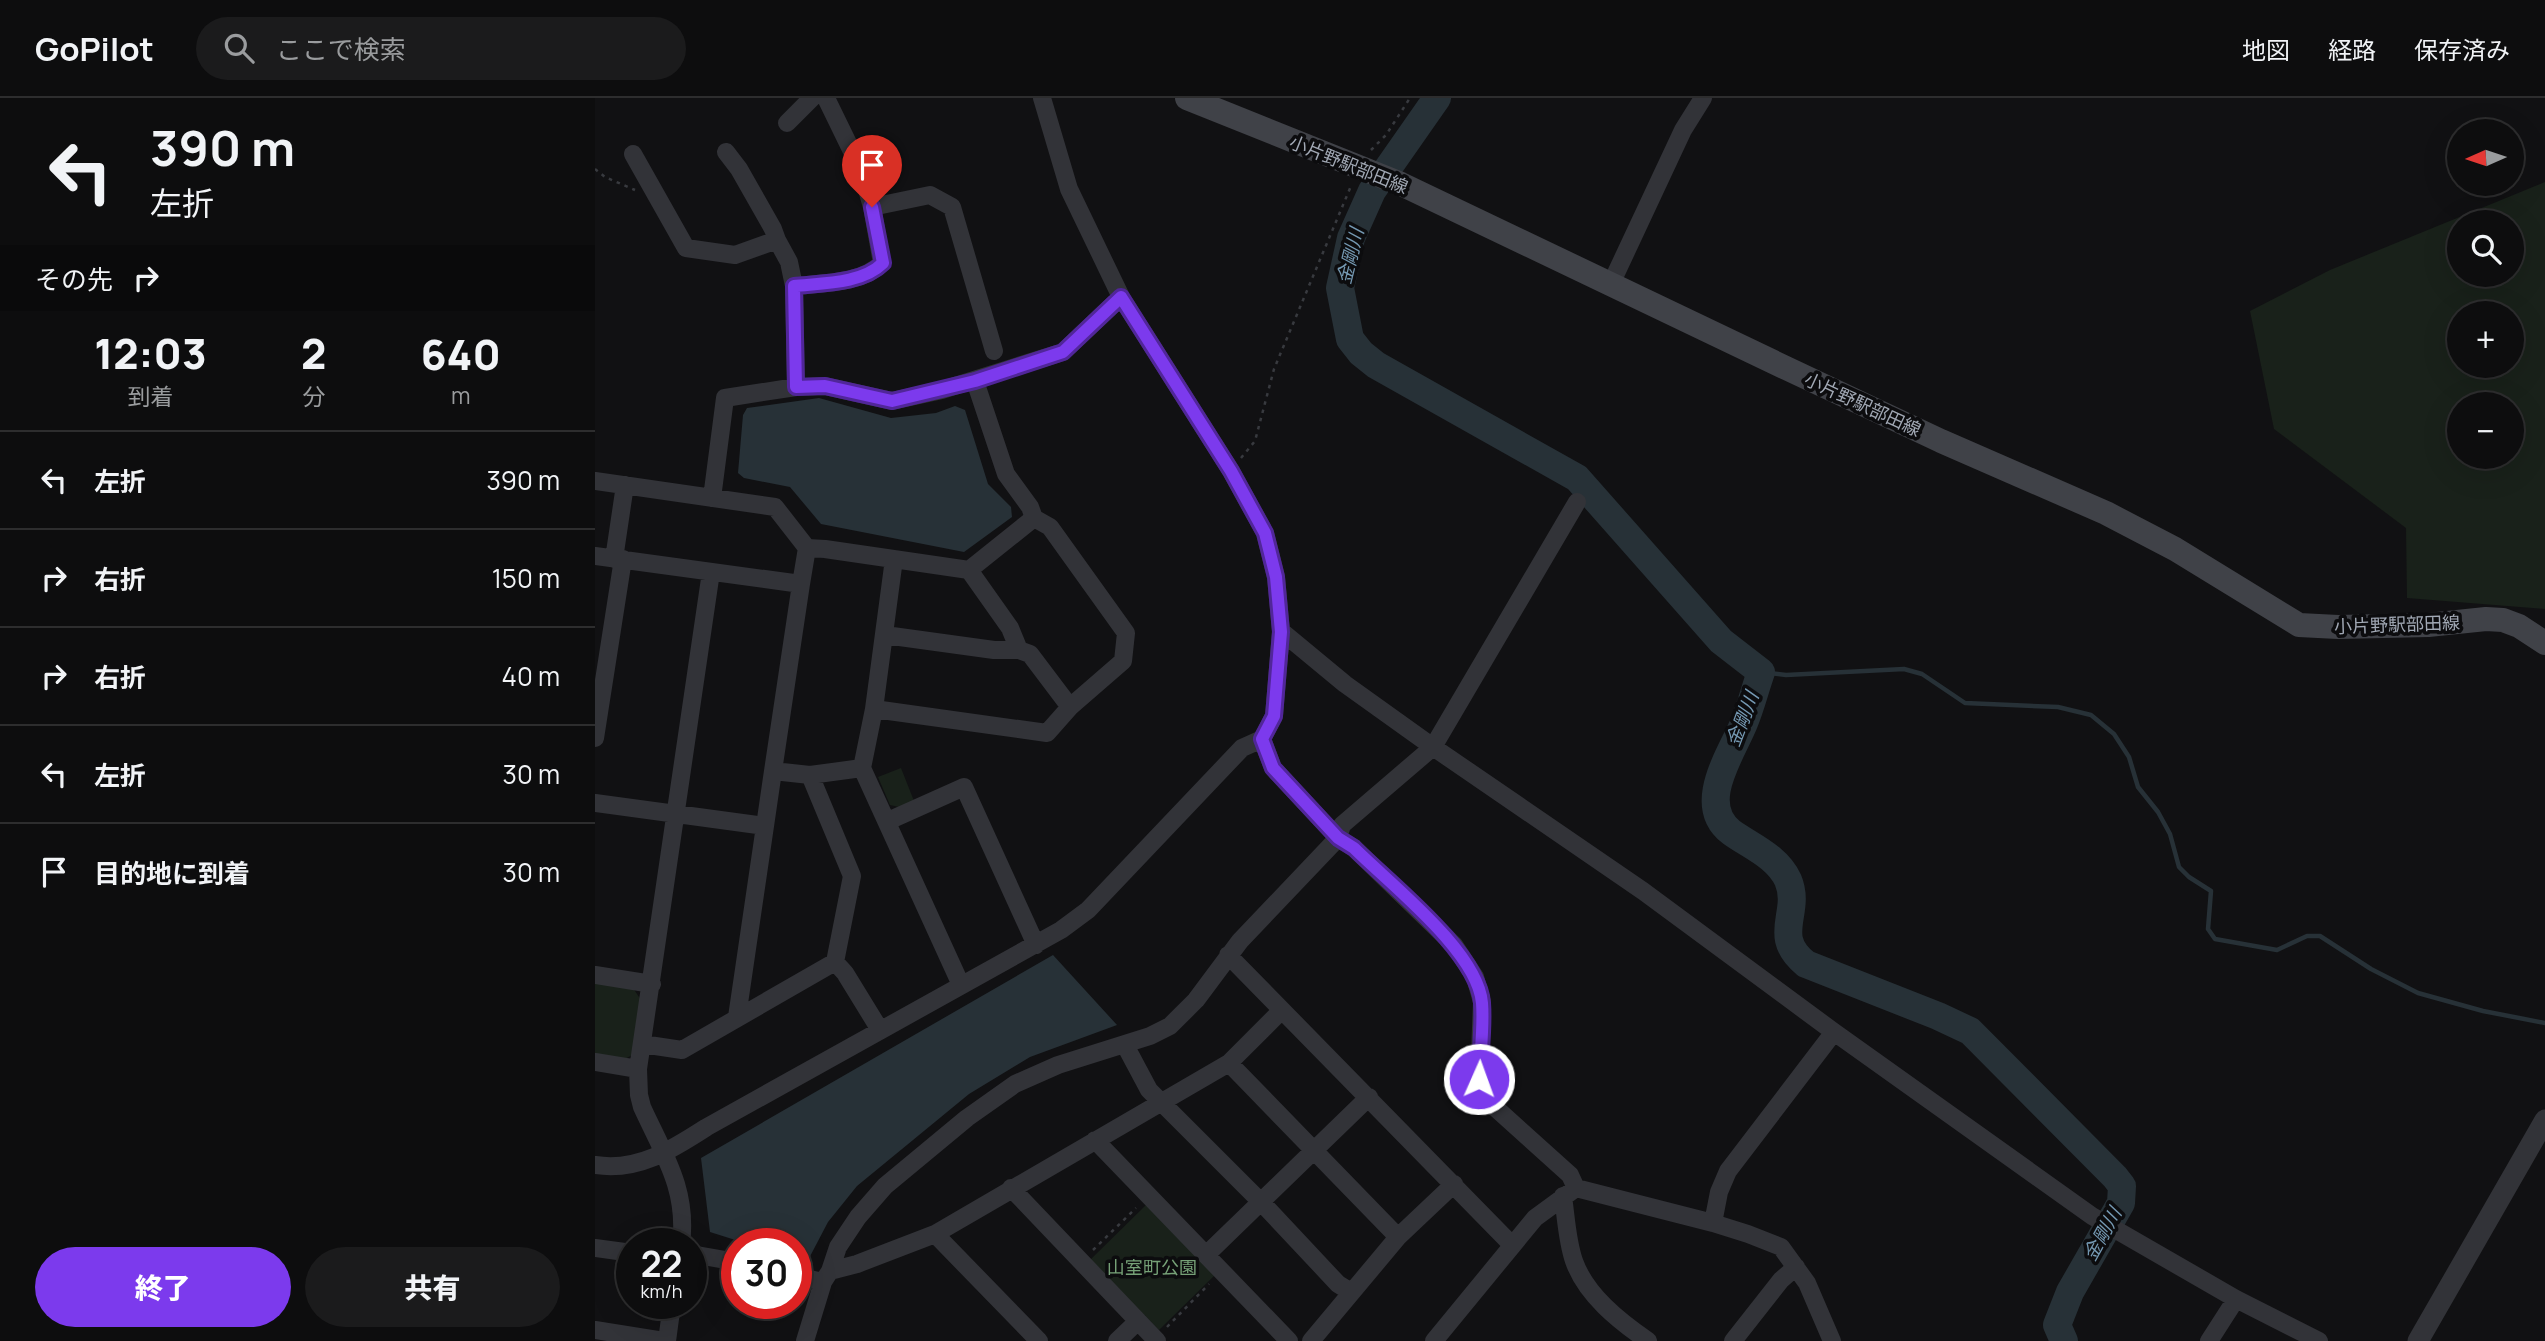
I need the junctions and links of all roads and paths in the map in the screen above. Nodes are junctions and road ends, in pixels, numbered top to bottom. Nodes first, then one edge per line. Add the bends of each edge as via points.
1 (812, 98) edge
2 (827, 98) edge
3 (1042, 98) edge
4 (1187, 98) edge
5 (1410, 98) edge
6 (1703, 98) edge
7 (787, 123) dead end
8 (726, 152) dead end
9 (633, 154) dead end
10 (1359, 166) junction
11 (595, 169) edge
12 (654, 195) junction
13 (872, 207) junction
14 (777, 240) junction
15 (794, 286) junction
16 (1610, 286) junction
17 (1121, 297) junction
18 (994, 351) dead end
19 (975, 381) junction
20 (796, 387) junction
21 (1231, 471) junction
22 (595, 481) edge
23 (625, 485) junction
24 (712, 498) junction
25 (1577, 502) dead end
26 (1034, 518) junction
27 (807, 548) junction
28 (595, 556) edge
29 (618, 559) junction
30 (894, 559) junction
31 (969, 570) junction
32 (711, 572) junction
33 (801, 584) junction
34 (1281, 632) junction
35 (885, 635) junction
36 (2545, 643) edge
37 (1019, 650) junction
38 (1070, 707) junction
39 (874, 709) junction
40 (595, 737) edge
41 (1262, 739) junction
42 (1433, 747) junction
43 (862, 768) junction
44 (773, 771) junction
45 (810, 775) junction
46 (595, 803) edge
47 (677, 815) junction
48 (888, 821) junction
49 (765, 825) junction
50 (1338, 838) junction
51 (1036, 945) junction
52 (1228, 955) junction
53 (835, 962) junction
54 (595, 975) edge
55 (652, 985) junction
56 (961, 985) junction
57 (1282, 1010) junction
58 (737, 1017) junction
59 (880, 1030) junction
60 (1834, 1032) junction
61 (642, 1044) junction
62 (1125, 1045) junction
63 (595, 1062) edge
64 (1229, 1063) junction
65 (638, 1069) junction
66 (1369, 1097) junction
67 (1161, 1102) junction
68 (2545, 1120) edge
69 (1095, 1140) junction
70 (1314, 1152) junction
71 (664, 1155) junction
72 (595, 1165) edge
73 (1454, 1184) junction
74 (1011, 1188) junction
75 (1570, 1192) junction
76 (1149, 1195) junction
77 (1262, 1203) junction
78 (1713, 1223) junction
79 (683, 1228) edge
80 (935, 1234) junction
81 (1398, 1237) junction
82 (1512, 1245) junction
83 (595, 1248) edge
84 (616, 1251) edge
85 (1206, 1255) junction
86 (1081, 1262) junction
87 (1796, 1267) junction
88 (1222, 1271) junction
89 (812, 1276) edge
90 (827, 1276) junction
91 (1351, 1292) junction
92 (2236, 1299) junction
93 (670, 1319) edge
94 (1138, 1321) junction
95 (595, 1330) edge
96 (1156, 1340) edge
97 (666, 1341) edge
98 (806, 1341) edge
99 (1039, 1341) edge
100 (1118, 1341) edge
101 (1289, 1341) edge
102 (1311, 1341) edge
103 (1434, 1341) edge
104 (1648, 1341) edge
105 (1733, 1341) edge
106 (1832, 1341) edge
107 (2209, 1341) edge
108 (2319, 1341) edge
109 (2419, 1341) edge

1 - 7 street
2 - 13 street via 862,172
3 - 17 street via 1069,189
4 - 10 main road, 小片野駅部田線
5 - 10 path
6 - 16 street via 1682,130
8 - 14 street
9 - 12 street
10 - 16 main road, 小片野駅部田線
10 - 21 path via 1274,369 1255,441
11 - 12 path via 631,190
12 - 14 street via 686,248 735,255
13 - 15 street via 883,263 874,271 842,280
13 - 18 street via 930,195 952,207
14 - 15 street via 789,262
15 - 20 street
16 - 36 main road, 小片野駅部田線 via 2106,513 2299,625 2503,620
17 - 19 street via 1063,352
17 - 21 street
19 - 20 street via 892,401 825,386
19 - 26 street via 1006,474
20 - 24 street via 725,398
21 - 34 street via 1265,533 1276,577
22 - 23 street
23 - 24 street
23 - 29 street
24 - 27 street via 775,507
25 - 42 street
26 - 31 street
26 - 38 street via 1050,527 1126,633 1123,661
27 - 30 street
27 - 33 street
28 - 29 street
29 - 32 street
29 - 40 street
30 - 31 street
30 - 35 street
31 - 37 street via 1010,628
32 - 33 street
32 - 47 street
33 - 44 street
34 - 41 street via 1274,716
34 - 42 street
35 - 37 street
35 - 39 street
37 - 38 street via 1030,654
38 - 39 street via 1047,733
39 - 43 street
41 - 50 street via 1273,768
41 - 51 street via 1242,748 1088,910
42 - 50 street via 1342,825
42 - 60 street via 1643,891
43 - 45 street
43 - 48 street
44 - 45 street
44 - 49 street
45 - 53 street via 852,876
46 - 47 street
47 - 49 street
47 - 55 street
48 - 51 street via 964,787
48 - 56 street
49 - 58 street
50 - 52 street
50 - 75 street via 1454,945 1475,977 1482,1002 1479,1079 1489,1102 1570,1175
51 - 56 street
52 - 57 street
52 - 62 street via 1196,1000 1170,1026
53 - 58 street
53 - 59 street
54 - 55 street
55 - 61 street
56 - 59 street
57 - 64 street
57 - 66 street
58 - 61 street via 682,1050
59 - 71 street
60 - 78 street via 1728,1171
60 - 92 street via 2092,1216
61 - 65 street
62 - 67 street via 1149,1090
62 - 90 street via 1032,1076 967,1118 867,1206 838,1247
63 - 65 street
64 - 67 street
64 - 70 street
65 - 71 street via 642,1107
66 - 70 street
66 - 73 street
67 - 69 street
67 - 77 street
68 - 109 street
69 - 74 street
69 - 76 street
70 - 77 street
70 - 81 street
71 - 72 street
71 - 79 street via 681,1195
73 - 81 street
73 - 82 street
74 - 80 street
74 - 86 street
75 - 78 street
75 - 82 street via 1535,1218
75 - 104 street via 1574,1260 1586,1284
76 - 85 street
76 - 86 path
77 - 85 street
77 - 91 street via 1338,1284
78 - 87 street via 1781,1247
80 - 90 street
80 - 99 street
81 - 91 street
82 - 103 street
83 - 84 street
85 - 88 street
86 - 94 street
87 - 105 street
87 - 106 street
88 - 96 path
88 - 101 street
89 - 90 street
90 - 98 street
91 - 102 street
92 - 107 street
92 - 108 street
93 - 97 street
94 - 96 street
94 - 100 street
95 - 97 street

